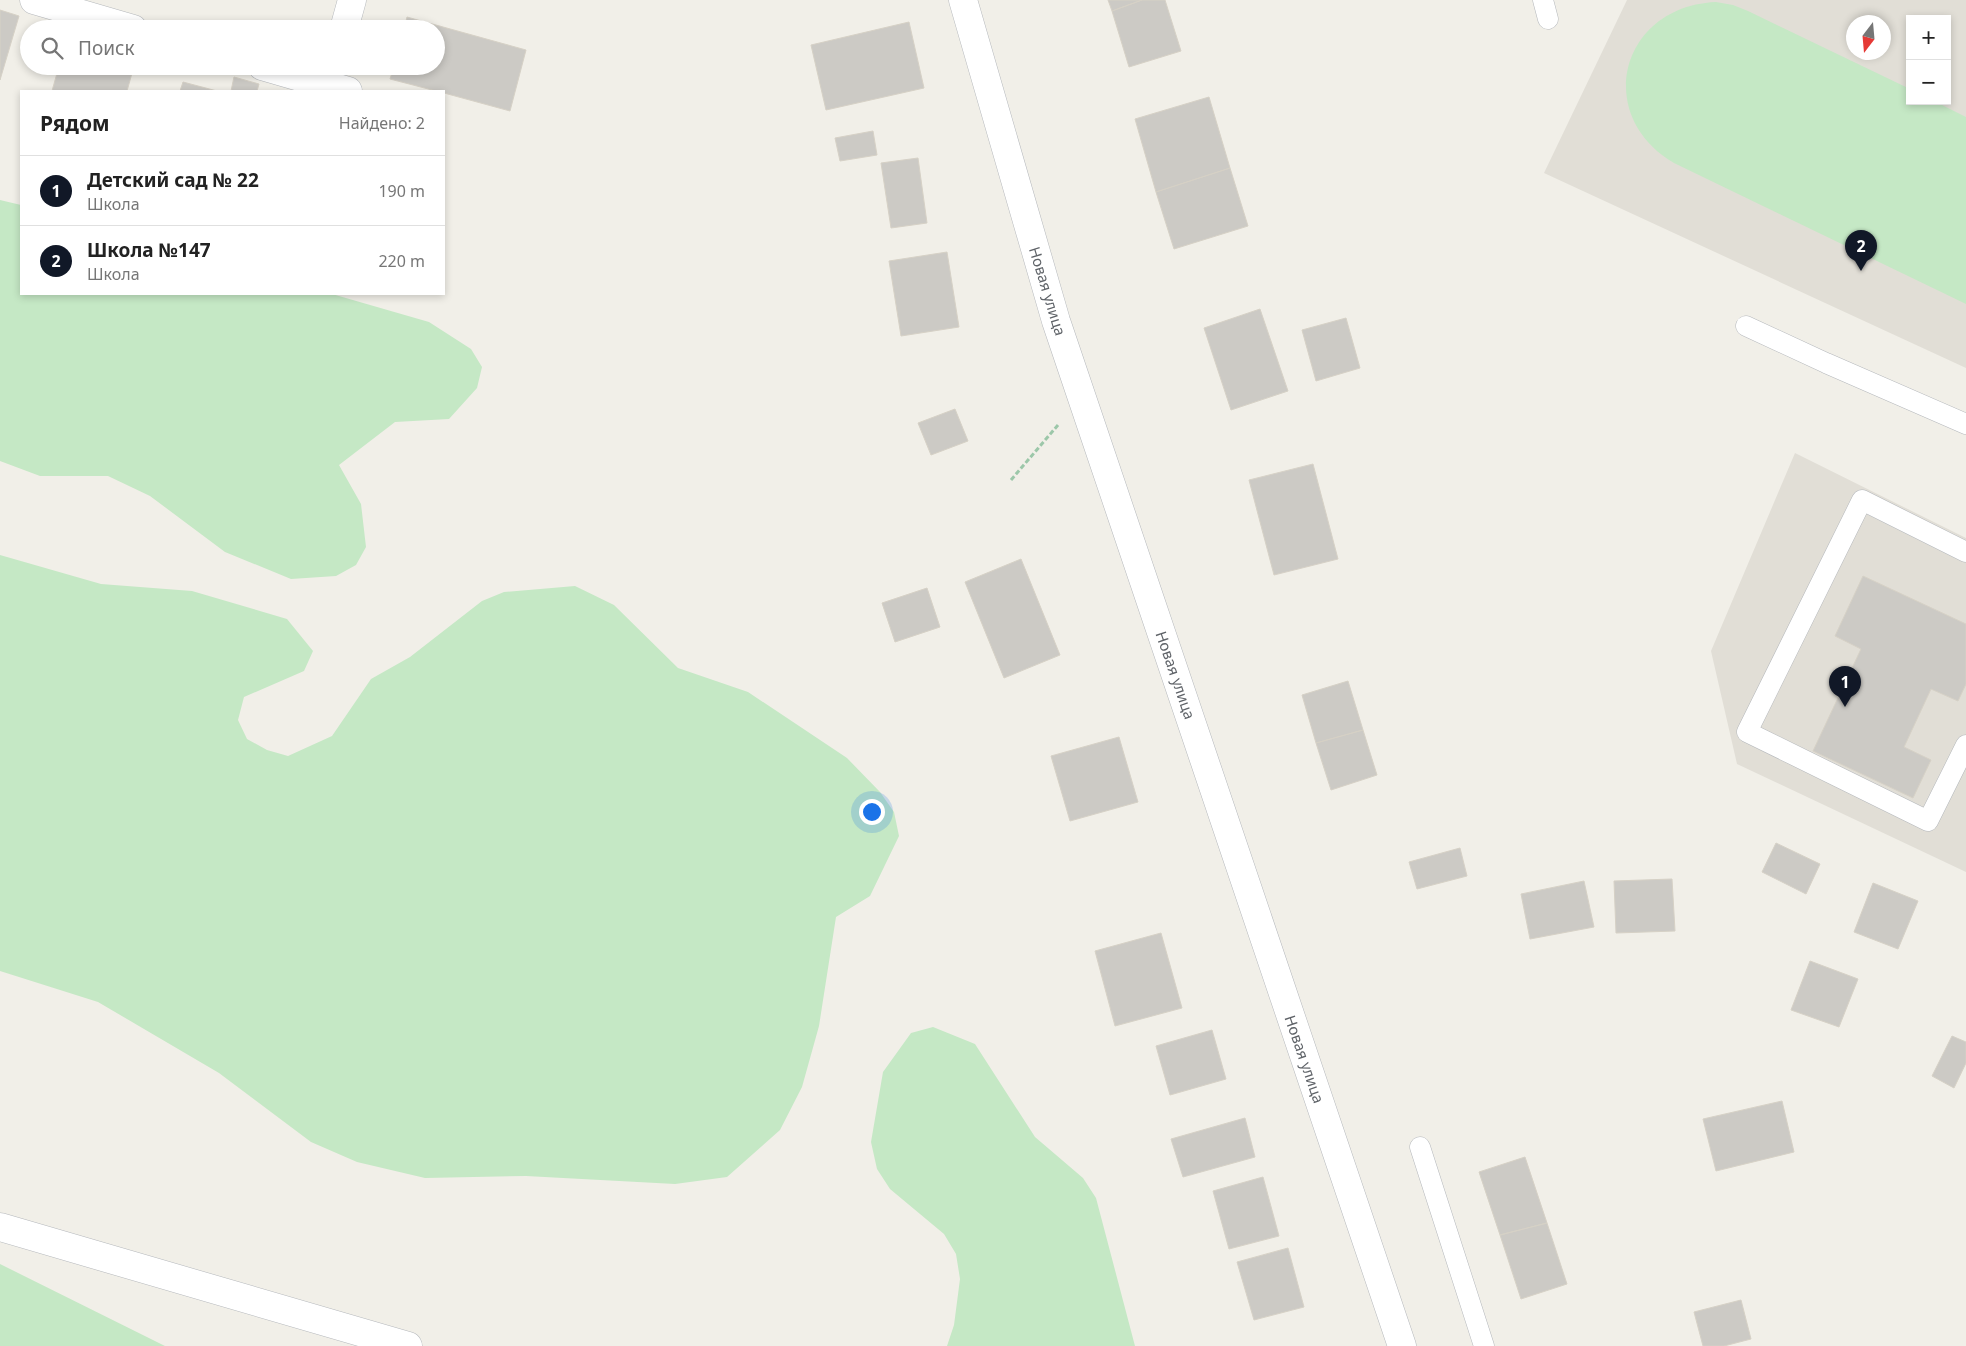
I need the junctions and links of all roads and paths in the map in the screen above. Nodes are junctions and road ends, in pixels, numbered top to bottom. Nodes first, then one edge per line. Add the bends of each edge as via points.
1 (34, 0) edge
2 (352, 0) edge
3 (963, 0) edge
4 (102, 20) edge
5 (346, 20) edge
6 (308, 75) edge
7 (338, 81) edge
8 (1746, 326) dead end
9 (1083, 400) junction
10 (1966, 424) edge
11 (1011, 480) dead end
12 (1966, 552) edge
13 (1966, 745) edge
14 (1420, 1147) dead end
15 (0, 1227) edge
16 (408, 1346) edge
17 (1402, 1346) edge
18 (1484, 1346) edge

1 - 4 street
2 - 5 street
3 - 9 street, Новая улица via 1056,321
6 - 7 street
8 - 10 lane
9 - 11 path
9 - 17 street, Новая улица
12 - 13 lane via 1862,500 1747,732 1928,821
14 - 18 lane
15 - 16 street

